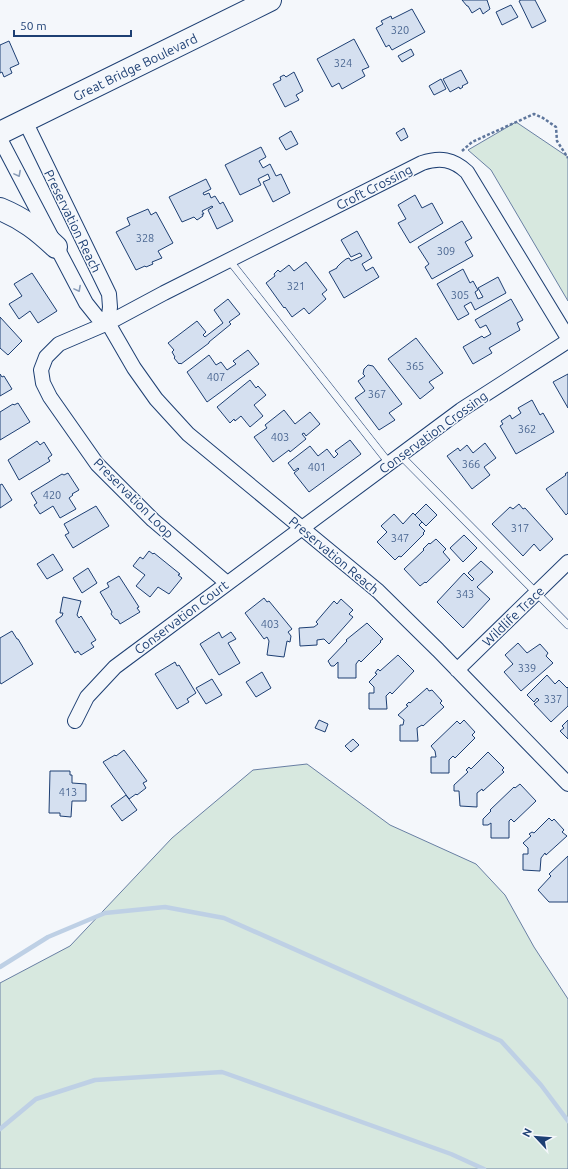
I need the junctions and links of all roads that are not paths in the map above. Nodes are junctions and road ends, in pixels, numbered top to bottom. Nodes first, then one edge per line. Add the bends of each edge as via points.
1 (270, 0) edge
2 (25, 121) junction
3 (0, 133) edge
4 (0, 139) edge
5 (0, 209) edge
6 (56, 247) junction
7 (229, 260) junction
8 (108, 323) junction
9 (568, 338) edge
10 (568, 341) edge
11 (395, 459) junction
12 (302, 528) junction
13 (568, 562) edge
14 (227, 583) junction
15 (536, 593) junction
16 (568, 625) edge
17 (458, 670) junction
18 (75, 721) dead end
19 (568, 784) edge

1 - 2 main road, Great Bridge Boulevard
2 - 3 main road, Great Bridge Boulevard
2 - 8 street, Preservation Reach via 109,294
4 -> 6 street, Preservation Reach
5 - 6 main road via 36,228
6 -> 8 street, Preservation Reach via 86,303 98,318
7 - 8 street, Croft Crossing
7 - 9 street, Croft Crossing via 422,163 439,159 453,162 467,172
7 - 11 lane
8 - 12 street, Preservation Reach via 156,399 188,434
8 - 14 street, Preservation Loop via 59,344 46,357 41,370 43,383 97,464 153,520
10 - 11 street, Conservation Crossing via 461,410
11 - 12 street, Conservation Crossing
11 - 15 lane
12 - 14 street, Conservation Court
12 - 17 street, Preservation Reach via 378,591
13 - 15 street, Wildlife Trace
14 - 18 street, Conservation Court via 115,667 87,697
15 - 16 lane
15 - 17 street, Wildlife Trace
17 - 19 street, Preservation Reach

